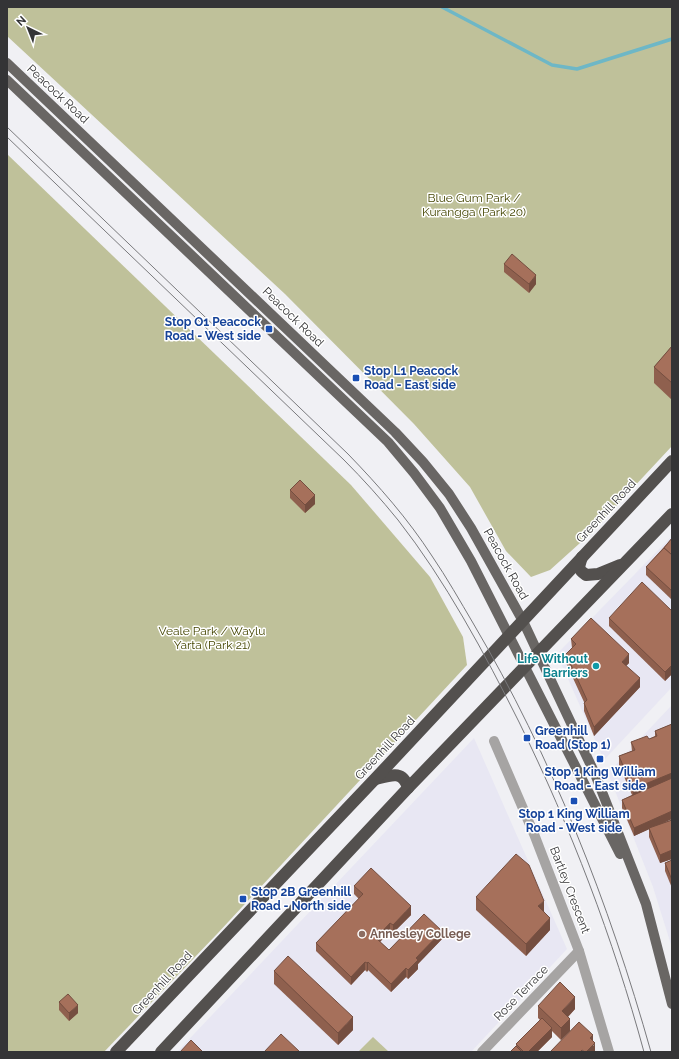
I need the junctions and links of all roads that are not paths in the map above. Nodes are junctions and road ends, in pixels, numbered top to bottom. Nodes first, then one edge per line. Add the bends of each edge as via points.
1 (7, 63) edge
2 (7, 80) edge
3 (59, 112) junction
4 (51, 122) junction
5 (672, 461) edge
6 (672, 514) edge
7 (582, 557) junction
8 (625, 563) junction
9 (523, 621) junction
10 (509, 635) junction
11 (538, 653) junction
12 (525, 667) junction
13 (494, 741) dead end
14 (375, 779) junction
15 (408, 788) junction
16 (646, 904) junction
17 (579, 951) junction
18 (672, 1004) edge
19 (116, 1052) edge
20 (161, 1052) edge
21 (482, 1052) edge
22 (609, 1052) edge

1 - 3 main road, Peacock Road
2 - 4 main road, Peacock Road
3 - 4 main road
3 - 9 main road, Peacock Road via 390,426 423,462 471,528
4 - 10 main road, Peacock Road via 388,442 440,508
5 - 7 highway, Greenhill Road
6 - 8 highway
7 - 8 highway via 579,568 586,576
7 - 9 highway, Greenhill Road
8 - 11 highway
9 - 10 highway, Greenhill Road
9 - 11 main road, Peacock Road
10 - 12 main road, Peacock Road
10 - 14 highway, Greenhill Road
11 - 12 highway
11 - 16 main road, Peacock Road via 595,774
12 - 15 highway
12 - 16 main road, Peacock Road
13 - 17 street, Bartley Crescent via 534,834
14 - 15 highway via 391,775 402,776
14 - 19 highway, Greenhill Road
15 - 20 highway
16 - 18 main road
17 - 21 street, Rose Terrace
17 - 22 street, Bartley Crescent

